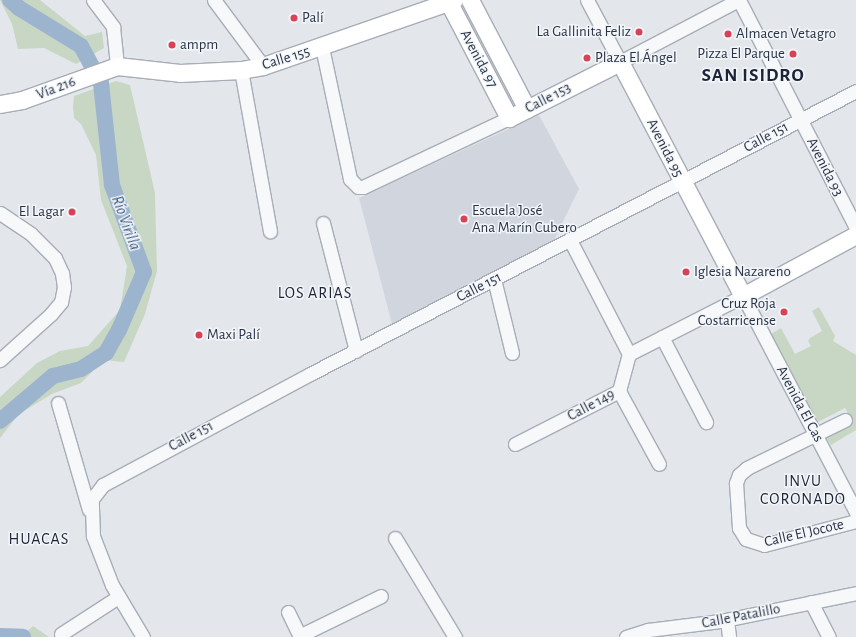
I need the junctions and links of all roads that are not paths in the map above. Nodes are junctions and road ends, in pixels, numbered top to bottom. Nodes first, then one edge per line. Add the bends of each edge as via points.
1 (93, 0) edge
2 (214, 0) edge
3 (470, 0) edge
4 (588, 0) edge
5 (738, 0) edge
6 (450, 1) edge
7 (322, 47) junction
8 (620, 62) junction
9 (114, 66) junction
10 (263, 66) junction
11 (241, 70) junction
12 (856, 91) edge
13 (22, 100) junction
14 (0, 104) edge
15 (0, 109) edge
16 (527, 109) junction
17 (509, 118) junction
18 (801, 119) junction
19 (682, 182) junction
20 (0, 213) edge
21 (323, 223) dead end
22 (856, 228) edge
23 (270, 231) dead end
24 (856, 235) edge
25 (570, 240) junction
26 (494, 279) junction
27 (743, 296) junction
28 (662, 337) junction
29 (356, 351) junction
30 (512, 353) dead end
31 (629, 354) junction
32 (0, 360) edge
33 (620, 391) junction
34 (58, 403) dead end
35 (845, 420) dead end
36 (706, 422) dead end
37 (817, 435) junction
38 (515, 444) dead end
39 (659, 464) dead end
40 (856, 512) edge
41 (91, 516) junction
42 (856, 521) edge
43 (394, 538) dead end
44 (856, 593) edge
45 (381, 596) dead end
46 (118, 597) junction
47 (811, 602) junction
48 (288, 612) dead end
49 (727, 620) junction
50 (61, 634) dead end
51 (300, 636) edge
52 (142, 637) edge
53 (455, 637) edge
54 (626, 637) edge
55 (729, 637) edge
56 (829, 637) edge

1 - 9 street via 113,27
2 - 10 street
3 - 16 main road, Avenida 97
4 - 8 street, Avenida 95
5 - 8 street, Calle 153
5 - 18 street, Avenida 93
6 - 7 main road, Calle 155
6 - 17 main road, Avenida 97
7 - 10 main road, Calle 155
7 - 17 street, Calle 153 via 350,179 355,186 363,187
8 - 16 main road, Calle 153
8 - 19 main road, Avenida 95
9 - 11 main road, Calle 155 via 180,73
9 - 13 main road, Vía 216
10 - 11 main road, Calle 155
11 - 23 street
12 - 18 street, Calle 151
13 - 14 main road, Vía 216
13 - 15 main road
16 - 17 main road, Calle 153
18 - 19 street, Calle 151
18 - 22 street, Avenida 93
19 - 25 street, Calle 151
19 - 27 main road, Avenida 95
20 - 32 street via 31,234 55,258 62,273 64,287 61,302 51,314
21 - 29 street
24 - 27 main road
25 - 26 street, Calle 151
25 - 31 street
26 - 29 street, Calle 151
26 - 30 street
27 - 28 street
27 - 37 street, Avenida El Cas
28 - 31 street
28 - 36 street
29 - 41 street, Calle 151 via 103,485 92,498
31 - 33 street, Calle 149
33 - 38 street, Calle 149
33 - 39 street
34 - 41 street
35 - 37 street, Calle El Jocote
37 - 40 street, Avenida El Cas
37 - 42 street, Calle El Jocote via 747,468 739,475 736,483 739,528 746,539 764,545
41 - 46 street via 93,536 100,558
43 - 53 street
44 - 47 street, Calle Patalillo
45 - 51 street
46 - 50 street
46 - 52 street
47 - 49 street, Calle Patalillo
47 - 56 street
48 - 51 street
49 - 54 street, Calle Patalillo via 648,630
49 - 55 street

